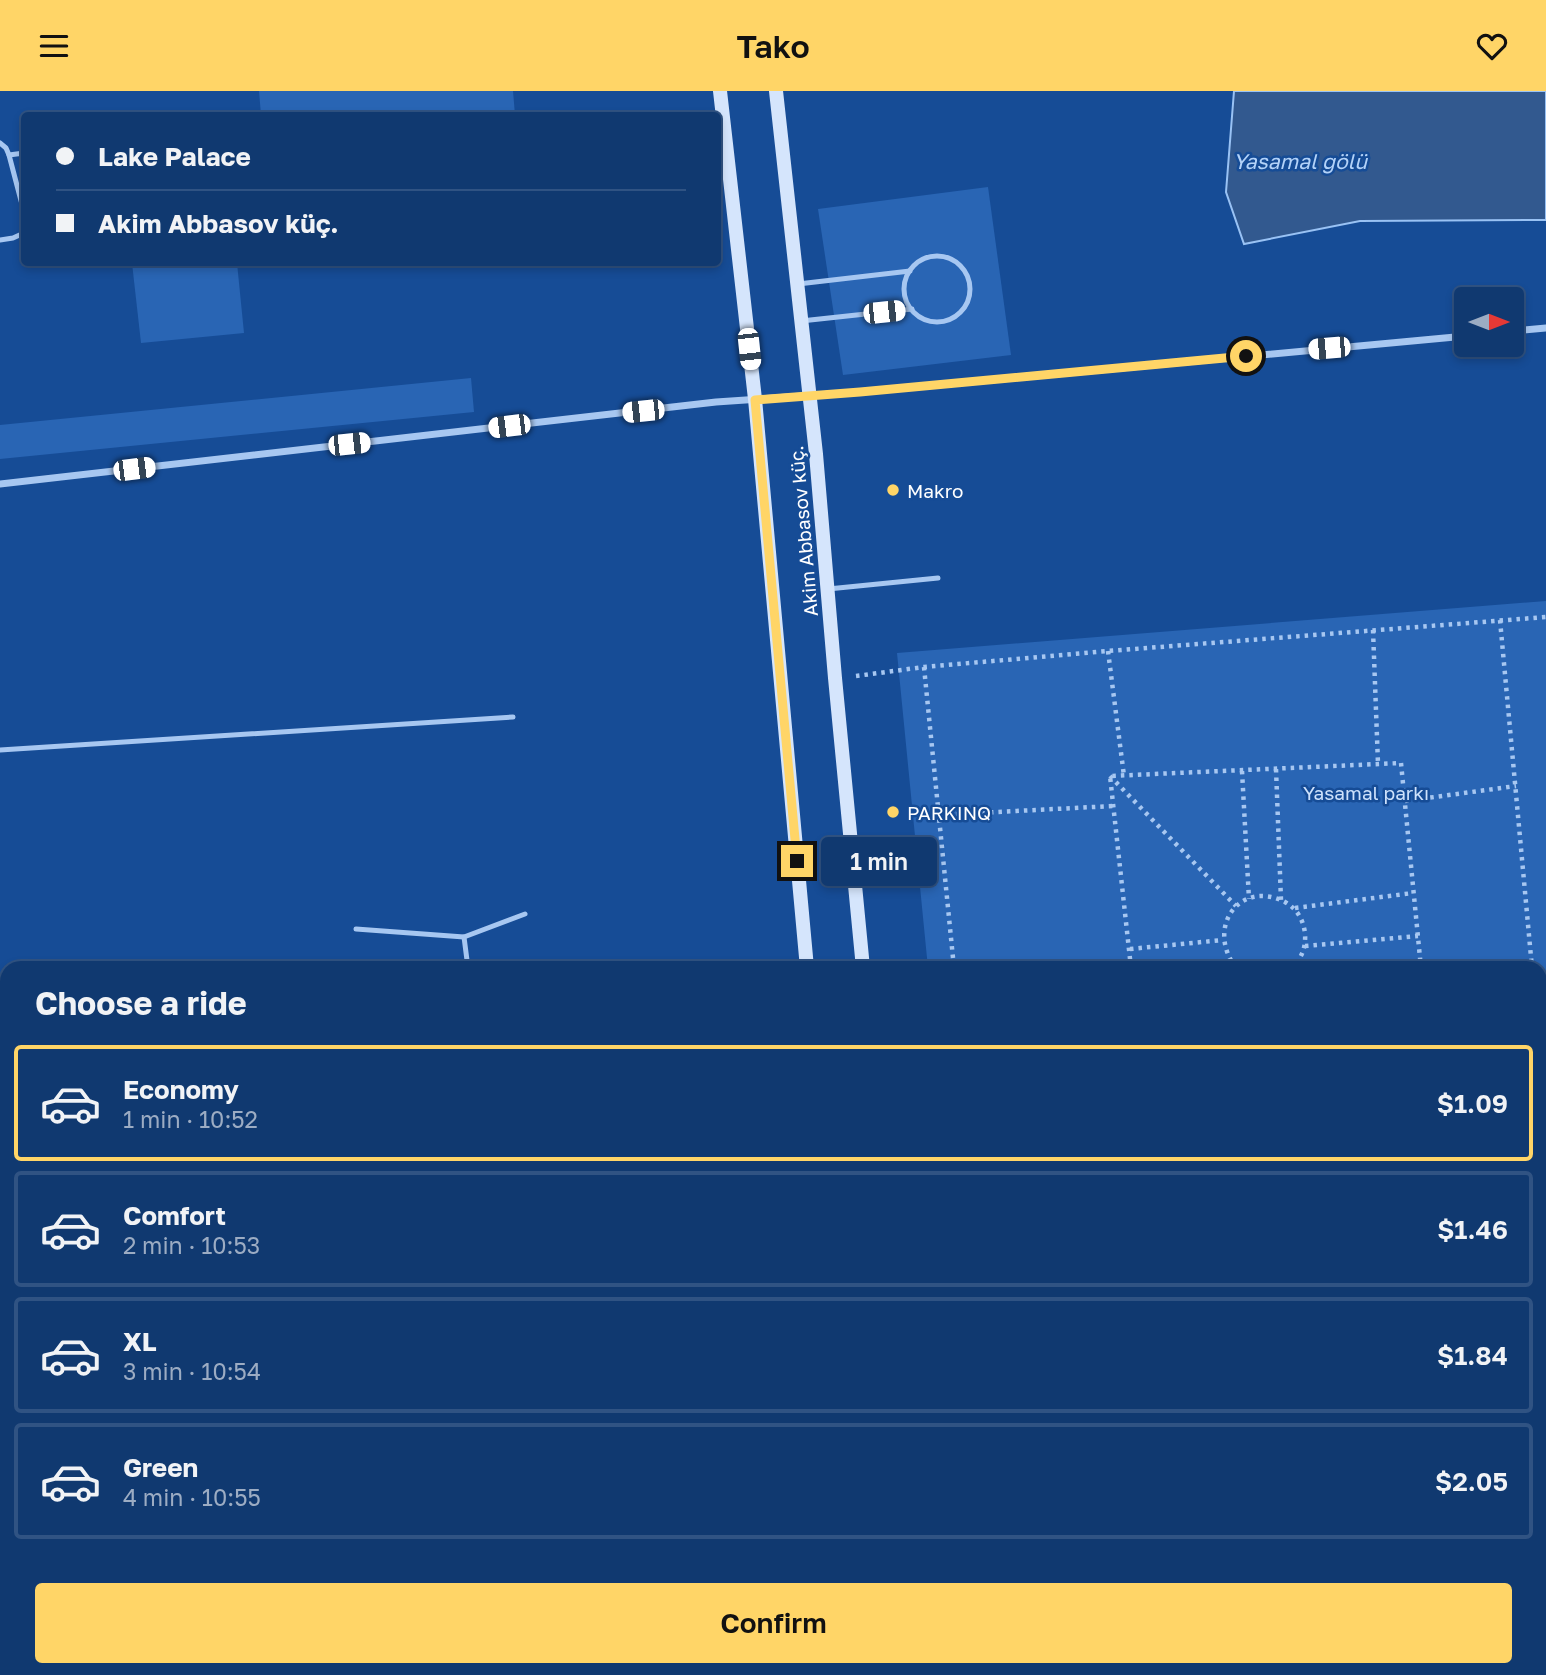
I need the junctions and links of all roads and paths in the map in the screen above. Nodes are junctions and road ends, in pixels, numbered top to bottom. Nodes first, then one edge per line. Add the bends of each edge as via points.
1 (720, 91) edge
2 (776, 91) edge
3 (0, 143) edge
4 (21, 153) edge
5 (9, 155) junction
6 (21, 201) edge
7 (21, 234) edge
8 (0, 240) edge
9 (910, 271) junction
10 (797, 284) junction
11 (912, 309) junction
12 (801, 321) junction
13 (1546, 328) edge
14 (1524, 330) edge
15 (1454, 336) edge
16 (810, 396) junction
17 (755, 400) junction
18 (0, 484) edge
19 (938, 578) dead end
20 (828, 589) junction
21 (1546, 617) edge
22 (1500, 620) junction
23 (1373, 630) junction
24 (1108, 651) junction
25 (924, 667) junction
26 (835, 678) junction
27 (513, 717) dead end
28 (0, 750) edge
29 (1378, 764) junction
30 (1276, 769) junction
31 (1242, 771) junction
32 (1110, 776) junction
33 (1124, 776) junction
34 (1516, 786) junction
35 (1405, 801) junction
36 (1113, 806) junction
37 (939, 815) junction
38 (1413, 893) junction
39 (1249, 899) junction
40 (1280, 900) junction
41 (1236, 906) junction
42 (1295, 908) junction
43 (525, 914) dead end
44 (356, 929) dead end
45 (1418, 936) junction
46 (464, 937) junction
47 (1223, 940) junction
48 (1305, 946) junction
49 (1130, 949) junction
50 (466, 961) edge
51 (806, 961) edge
52 (862, 961) edge
53 (953, 961) edge
54 (1131, 961) edge
55 (1231, 961) edge
56 (1298, 961) edge
57 (1420, 961) edge
58 (1531, 961) edge

1 - 17 main road, Akim Abbasov küç.
2 - 10 main road, Akim Abbasov küç.
3 - 5 lane
4 - 5 lane
5 - 6 lane
7 - 8 lane
9 - 10 lane
9 - 11 lane via 904,291
9 - 11 lane via 926,258 948,257 958,263 970,282 966,304 950,319 929,321
10 - 12 main road, Akim Abbasov küç.
11 - 12 lane
12 - 16 main road, Akim Abbasov küç.
13 - 14 street
15 - 16 street
16 - 17 street
16 - 20 main road, Akim Abbasov küç.
17 - 18 street
17 - 51 main road, Akim Abbasov küç.
19 - 20 lane
20 - 26 main road, Akim Abbasov küç.
21 - 22 path
22 - 23 path
22 - 34 path
23 - 24 path
23 - 29 path
24 - 25 path
24 - 33 path
25 - 26 path
25 - 37 path
26 - 52 main road, Akim Abbasov küç.
27 - 28 lane
29 - 30 path
29 - 35 path via 1401,763
30 - 31 path
30 - 40 path
31 - 33 path
31 - 39 path
32 - 33 path
32 - 36 path
32 - 41 path
34 - 35 path
34 - 58 path
35 - 38 path
36 - 37 path
36 - 49 path
37 - 53 path
38 - 42 path
38 - 45 path
39 - 40 path
39 - 41 path
40 - 42 path
41 - 47 path via 1223,930
42 - 48 path via 1304,928
43 - 46 lane
44 - 46 lane
45 - 48 path
45 - 57 path
46 - 50 lane
47 - 49 path
47 - 55 path
48 - 56 path
49 - 54 path

